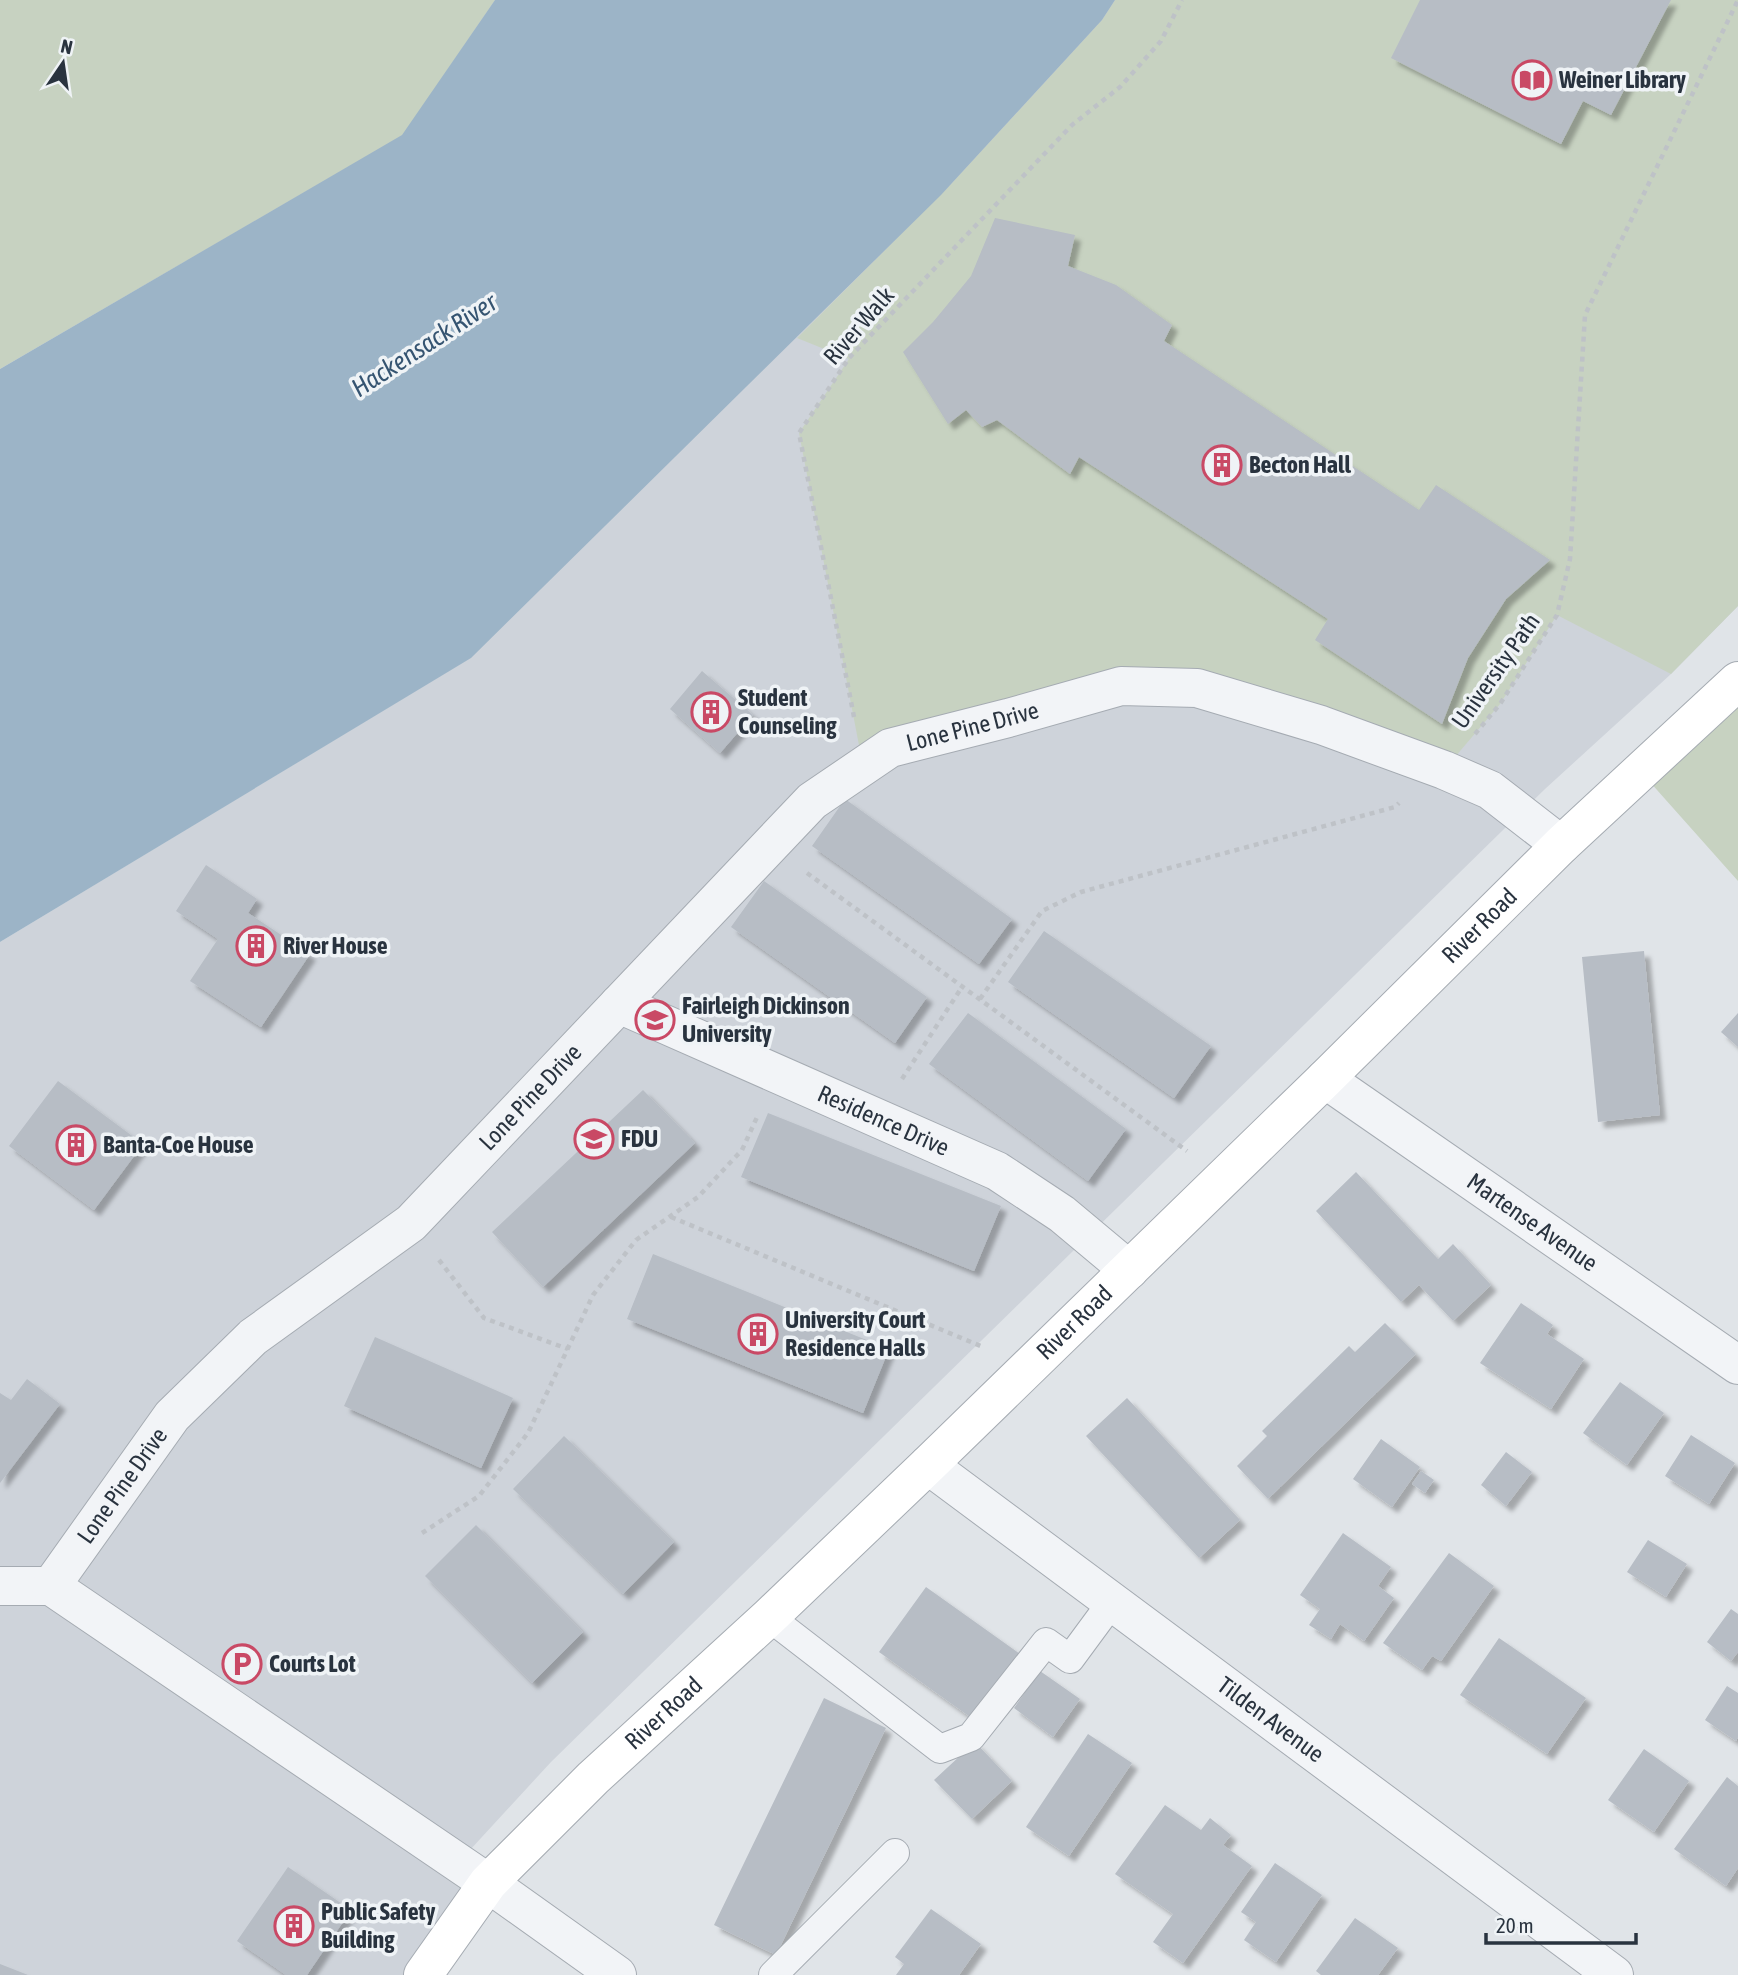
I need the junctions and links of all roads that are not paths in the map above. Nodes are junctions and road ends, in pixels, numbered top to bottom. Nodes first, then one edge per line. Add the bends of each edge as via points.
1 (1738, 681) edge
2 (1561, 845) junction
3 (620, 1004) junction
4 (1325, 1079) junction
5 (1129, 1270) junction
6 (1738, 1365) edge
7 (928, 1465) junction
8 (0, 1586) edge
9 (51, 1586) junction
10 (1112, 1602) junction
11 (769, 1617) junction
12 (895, 1853) dead end
13 (488, 1883) junction
14 (423, 1975) edge
15 (617, 1975) edge
16 (773, 1975) edge
17 (1614, 1975) edge

1 - 2 main road, River Road
2 - 3 street, Lone Pine Drive via 1490,790 1321,725 1197,688 1121,686 890,748 812,801
2 - 4 main road, River Road
3 - 5 street, Residence Drive via 997,1171 1062,1214
3 - 9 street, Lone Pine Drive via 411,1223 253,1337 172,1416
4 - 5 main road, River Road
4 - 6 street, Martense Avenue
5 - 7 main road, River Road
7 - 10 street, Tilden Avenue
7 - 11 main road, River Road
8 - 9 street
9 - 13 street
10 - 11 lane via 1070,1659 1046,1642 971,1737 940,1749
10 - 17 street, Tilden Avenue
11 - 13 main road, River Road via 593,1778
12 - 16 lane
13 - 14 main road, River Road
13 - 15 street

